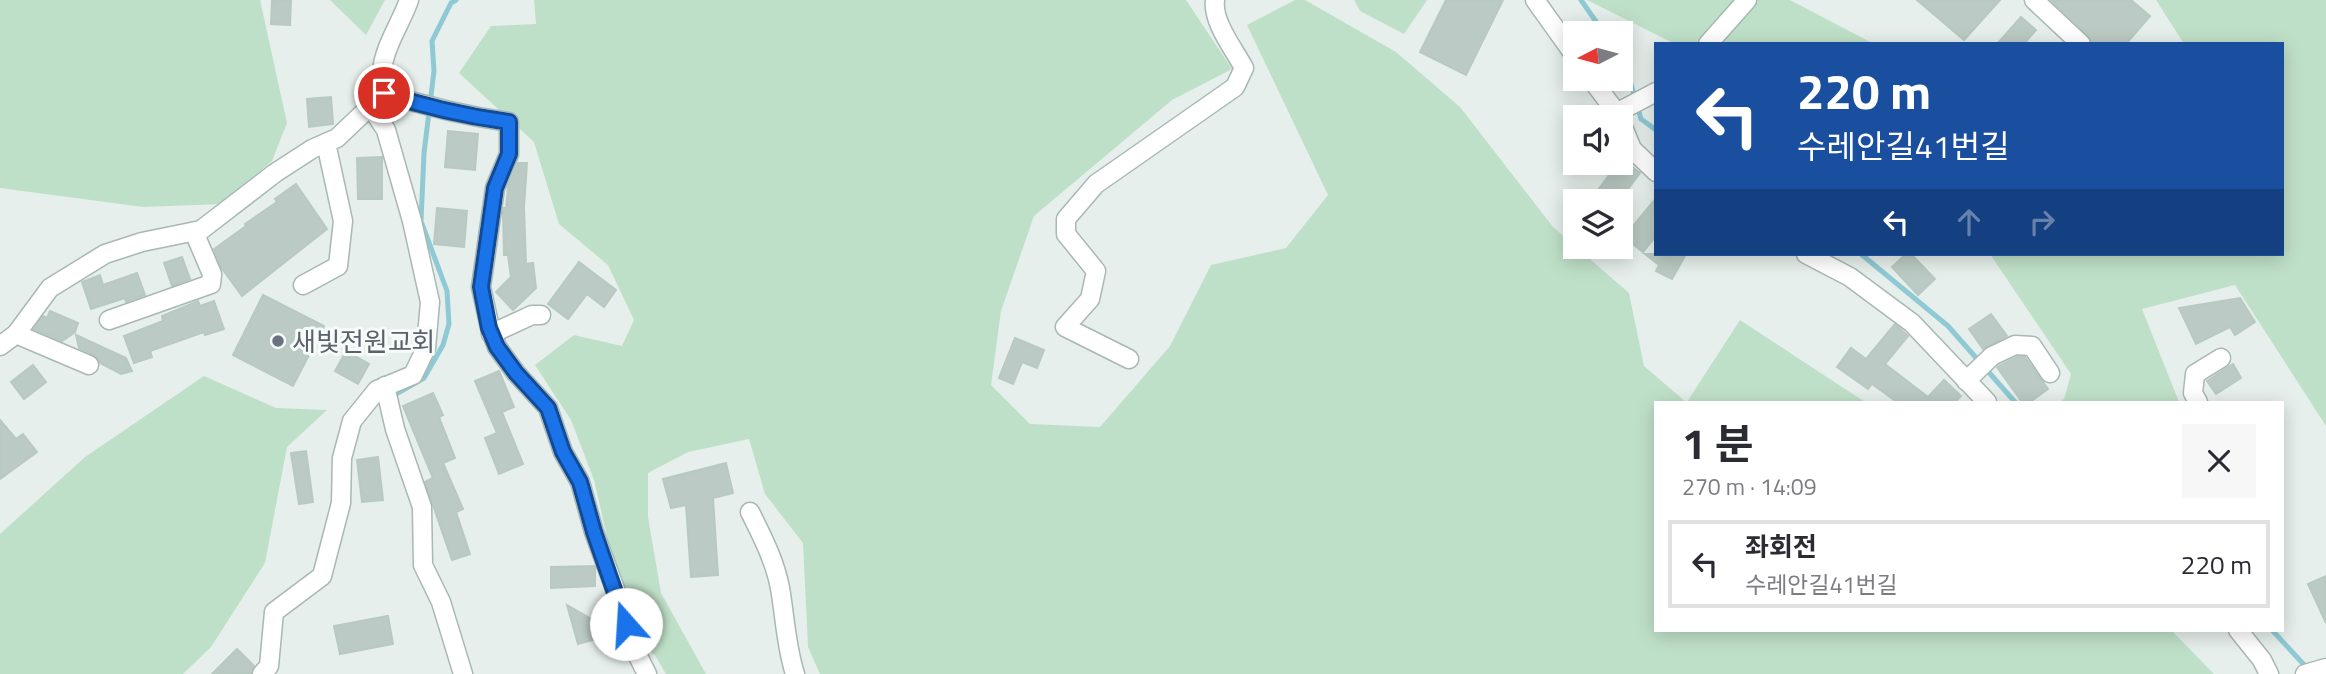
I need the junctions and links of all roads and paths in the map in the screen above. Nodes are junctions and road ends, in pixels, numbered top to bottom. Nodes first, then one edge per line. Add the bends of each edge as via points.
1 (409, 0) edge
2 (1214, 0) edge
3 (1535, 0) edge
4 (1747, 0) edge
5 (2034, 0) edge
6 (1563, 39) edge
7 (1710, 42) edge
8 (2079, 42) edge
9 (1601, 91) edge
10 (384, 93) junction
11 (1651, 94) edge
12 (1613, 105) edge
13 (370, 106) junction
14 (1633, 106) edge
15 (326, 143) junction
16 (1633, 150) edge
17 (1654, 170) edge
18 (194, 232) junction
19 (1810, 256) edge
20 (303, 285) dead end
21 (541, 315) dead end
22 (109, 320) dead end
23 (16, 334) junction
24 (491, 334) junction
25 (0, 346) edge
26 (2221, 358) dead end
27 (1129, 359) dead end
28 (89, 365) dead end
29 (1977, 369) junction
30 (2050, 373) dead end
31 (385, 386) junction
32 (1987, 401) edge
33 (2197, 401) edge
34 (750, 512) dead end
35 (2240, 632) edge
36 (2325, 668) edge
37 (262, 674) edge
38 (463, 674) edge
39 (647, 674) edge
40 (795, 674) edge
41 (2269, 674) edge
42 (2305, 674) edge

1 - 10 lane via 389,42 382,70
2 - 27 lane via 1219,23 1244,68 1235,87 1097,184 1066,219 1066,234 1096,271 1090,299 1065,327
3 - 6 lane
4 - 7 lane
5 - 8 lane
9 - 12 lane
10 - 13 lane
10 - 24 lane via 509,122 509,154 495,188 481,287
11 - 14 lane
13 - 15 lane
13 - 31 lane via 386,130 430,302 426,348 413,374
15 - 18 lane via 275,173
15 - 20 lane via 344,221 338,266
16 - 17 lane
18 - 22 lane via 212,274 211,284
18 - 23 lane via 105,254 50,288
19 - 29 lane via 1850,277
21 - 24 lane
23 - 25 lane
23 - 28 lane
24 - 39 lane via 516,373 548,408 563,452 580,482 631,642
26 - 33 lane via 2195,374 2193,393
29 - 30 lane via 2015,345 2032,346
29 - 32 lane
31 - 37 lane via 352,421 342,458 341,503 322,576 274,612 269,666
31 - 38 lane via 422,507 423,565 441,602
34 - 40 lane via 779,585
35 - 41 lane
36 - 42 lane

